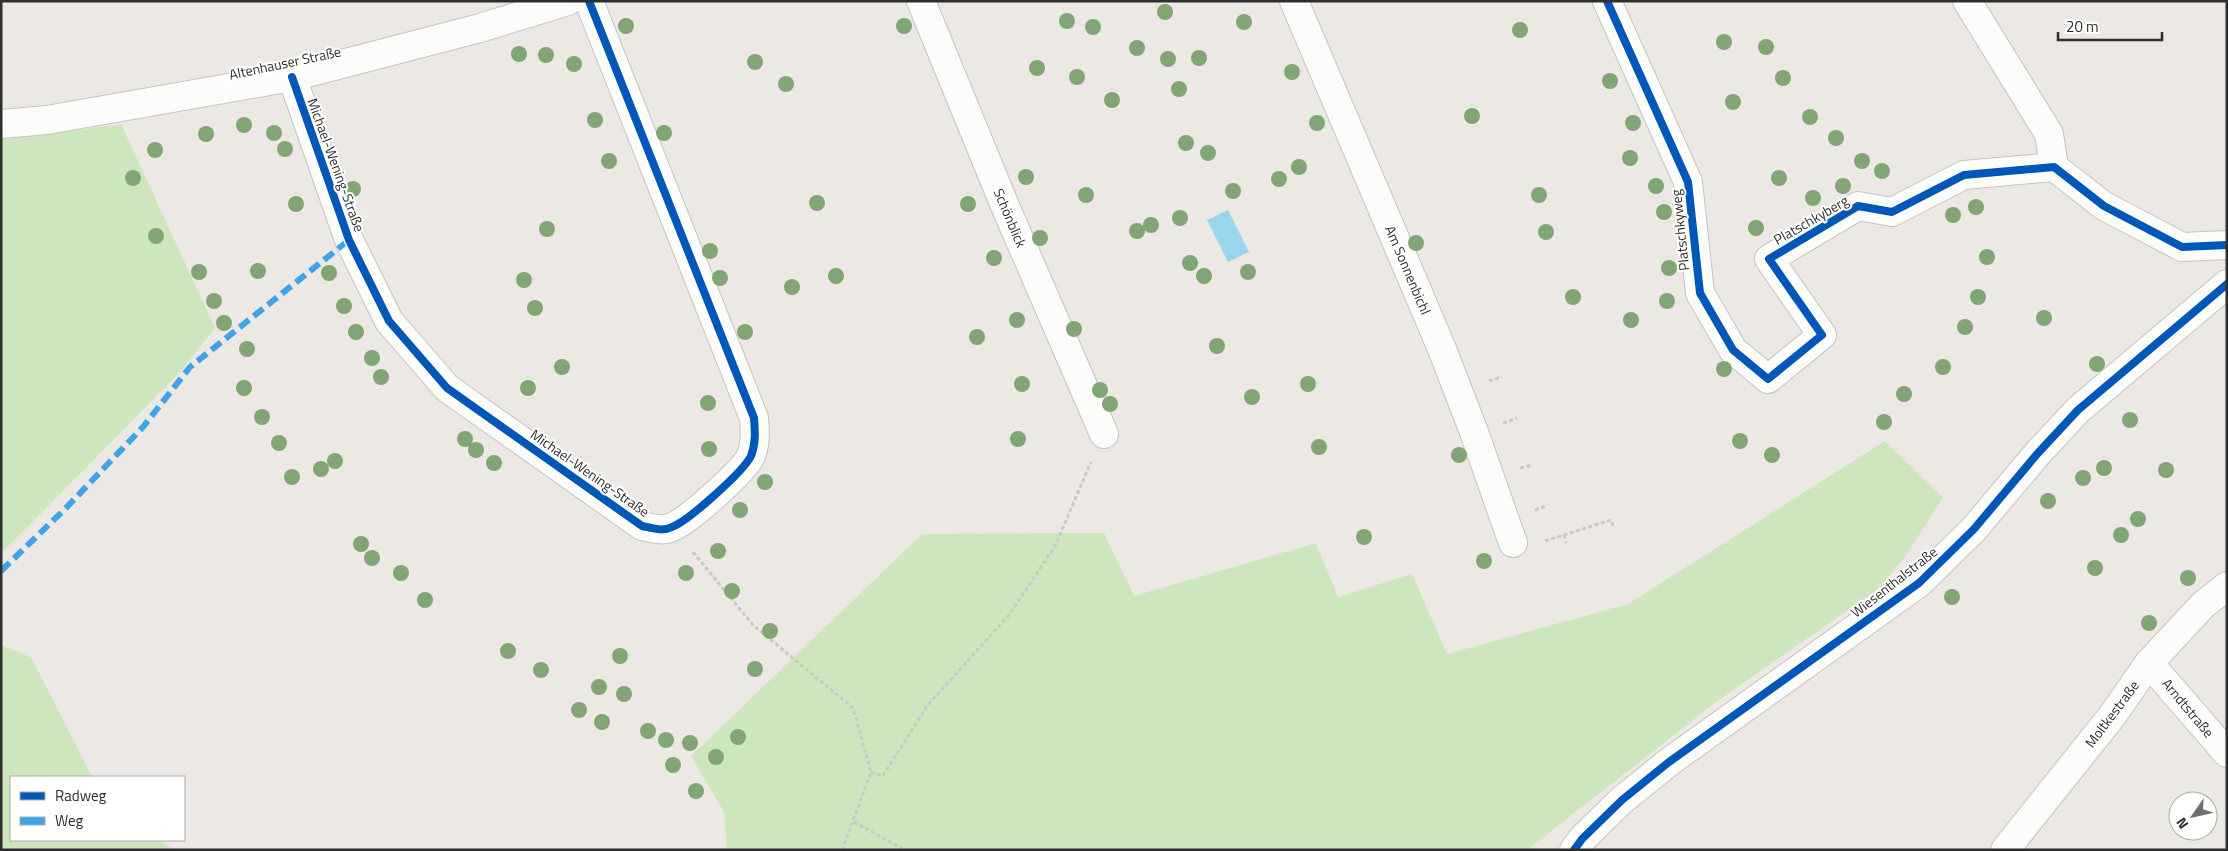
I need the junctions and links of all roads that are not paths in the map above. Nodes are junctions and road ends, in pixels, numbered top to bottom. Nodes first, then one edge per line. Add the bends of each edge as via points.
1 (568, 1) edge
2 (589, 1) edge
3 (921, 1) edge
4 (1294, 1) edge
5 (1607, 1) edge
6 (1967, 1) edge
7 (292, 78) junction
8 (1, 124) edge
9 (2054, 167) junction
10 (2227, 245) edge
11 (2227, 284) edge
12 (1822, 335) joint
13 (1104, 434) road end
14 (1513, 543) road end
15 (2227, 586) edge
16 (2149, 663) junction
17 (2227, 753) edge
18 (1574, 850) edge
19 (2005, 850) edge

1 - 7 street, Altenhauser Straße
2 - 7 street, Michael-Wening-Straße via 754,418 756,438 750,456 722,490 673,527 662,530 642,526 447,388 388,321 349,240
3 - 13 street, Schönblick
4 - 14 street, Am Sonnenbichl via 1446,357
5 - 12 street, Platschkyweg via 1688,182 1700,293 1733,350 1768,379
6 - 9 street via 2049,134
7 - 8 street, Altenhauser Straße via 47,120
9 - 10 street via 2104,206 2182,247
9 - 12 street, Platschkyberg via 1964,175 1892,212 1858,206 1769,259
11 - 18 street, Wiesenthalstraße via 2078,410 1974,529 1919,583 1669,762 1616,806
15 - 16 street, Moltkestraße via 2204,605
16 - 17 street, Arndtstraße
16 - 19 street, Moltkestraße via 2112,716

